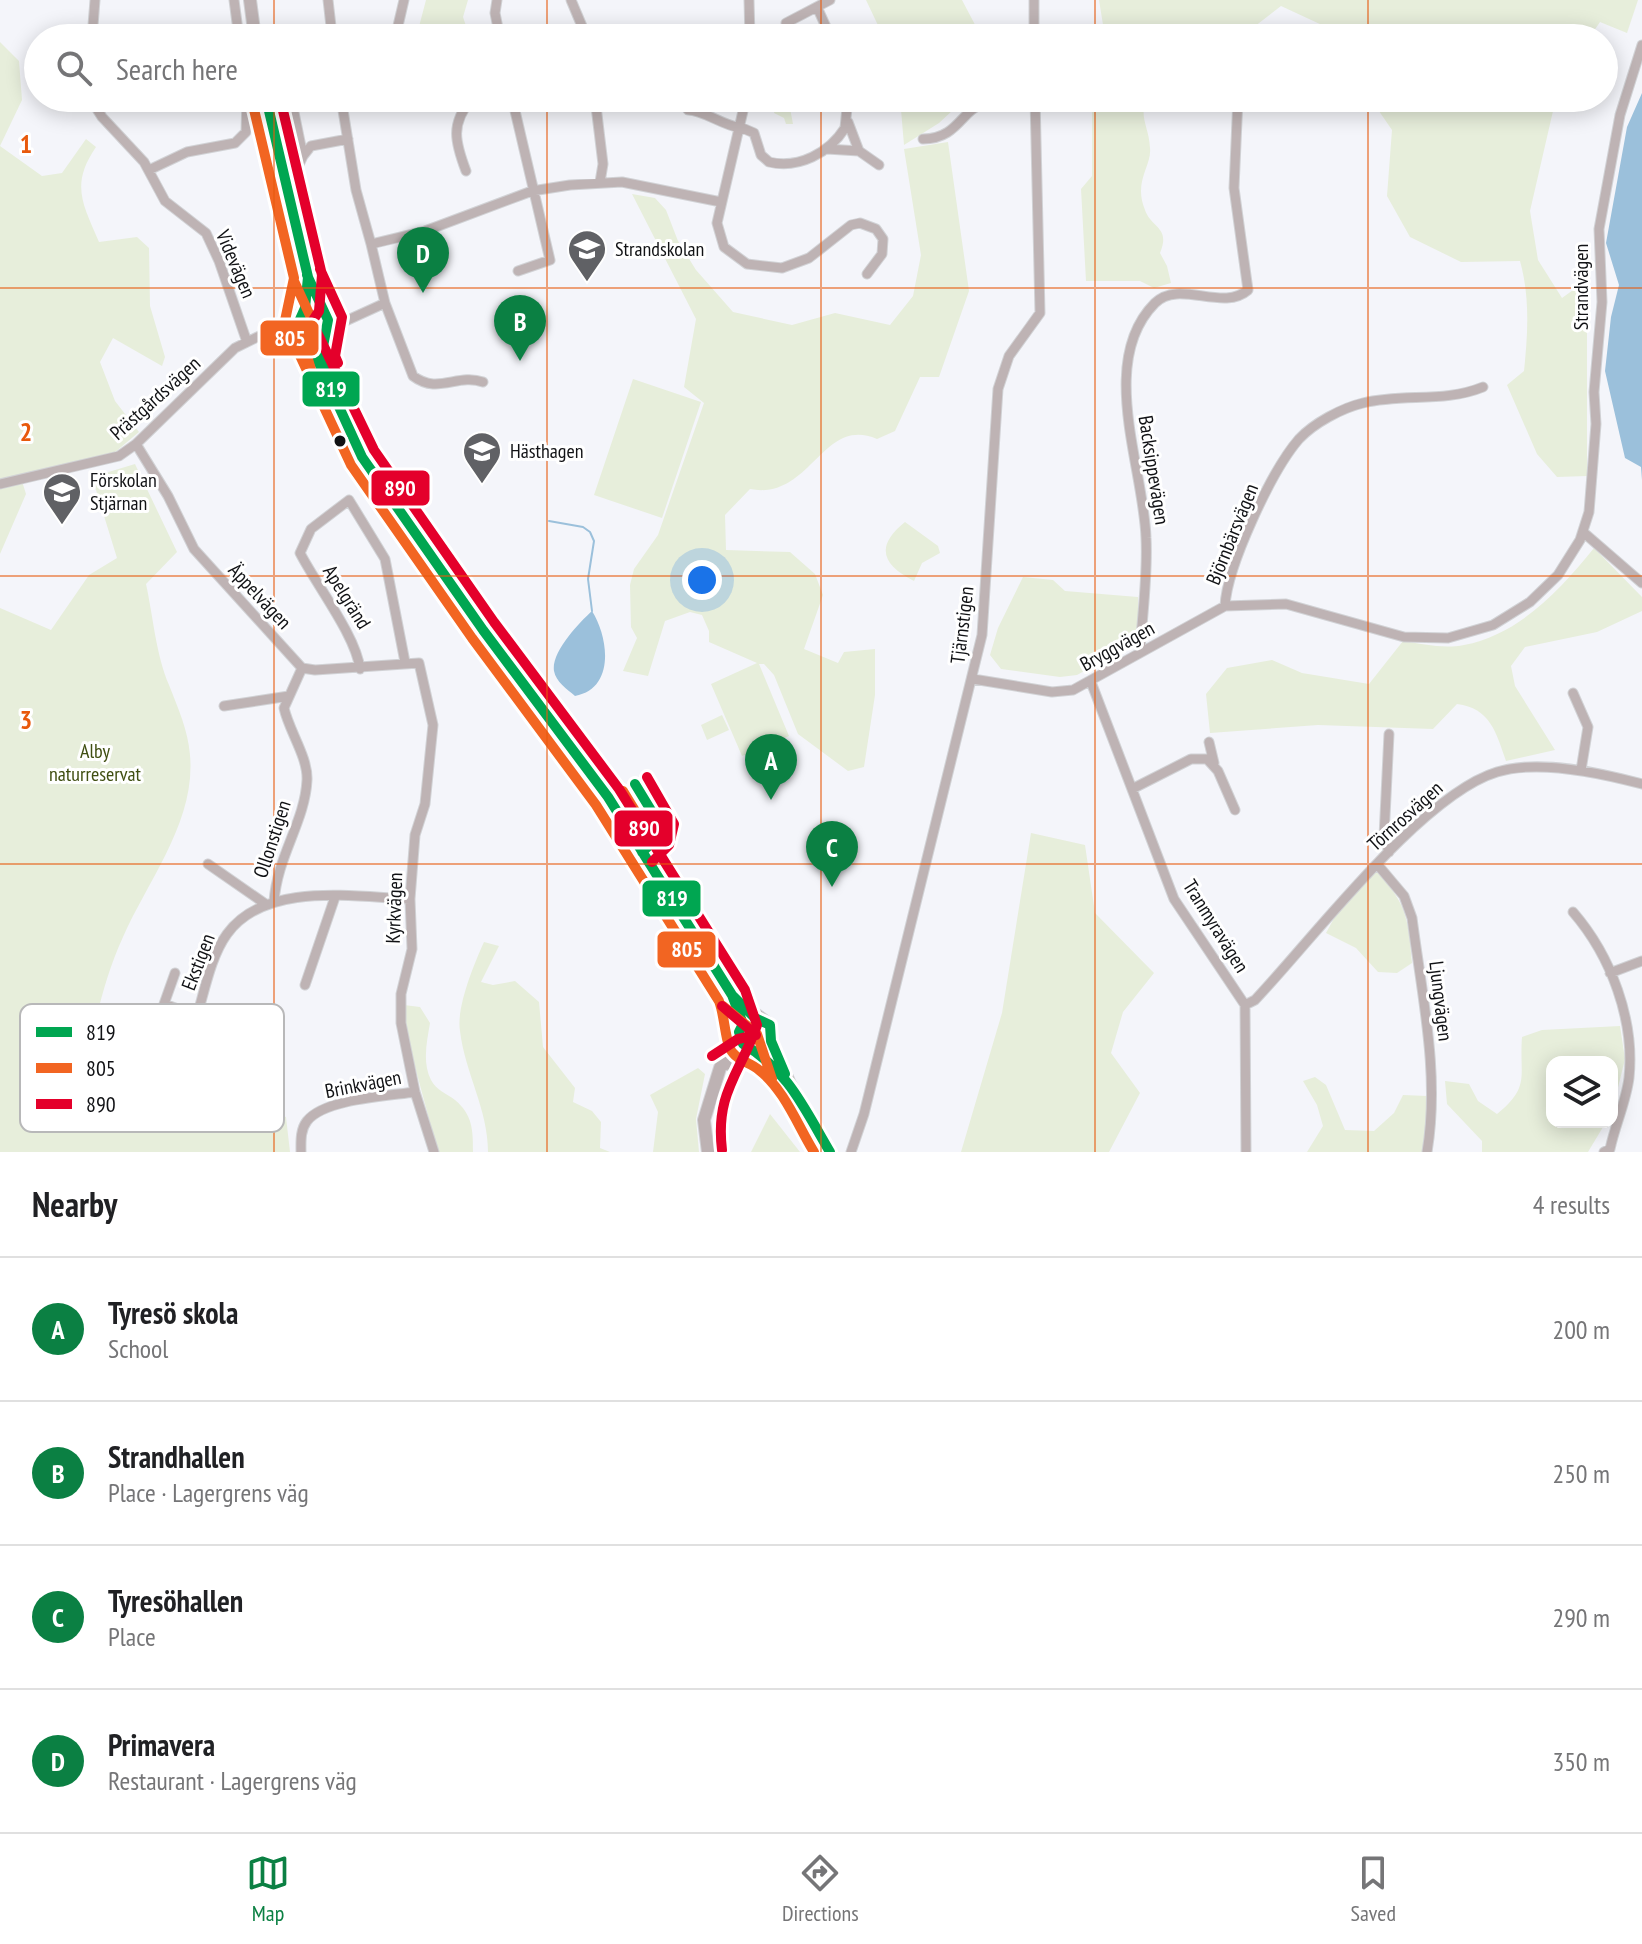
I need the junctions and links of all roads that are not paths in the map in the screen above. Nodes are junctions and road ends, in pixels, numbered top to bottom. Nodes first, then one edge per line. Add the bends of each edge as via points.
1 (95, 0) edge
2 (234, 0) edge
3 (250, 0) edge
4 (328, 0) edge
5 (404, 0) edge
6 (497, 0) edge
7 (571, 0) edge
8 (749, 0) edge
9 (830, 0) edge
10 (1034, 0) edge
11 (817, 7) junction
12 (786, 23) dead end
13 (93, 24) edge
14 (237, 24) edge
15 (253, 24) edge
16 (331, 24) edge
17 (398, 24) edge
18 (497, 24) edge
19 (581, 24) edge
20 (750, 24) edge
21 (825, 24) edge
22 (1034, 24) edge
23 (1642, 45) edge
24 (99, 112) edge
25 (247, 112) edge
26 (269, 112) edge
27 (294, 112) edge
28 (343, 112) edge
29 (463, 112) edge
30 (515, 112) edge
31 (597, 112) edge
32 (701, 112) edge
33 (743, 112) edge
34 (848, 112) edge
35 (972, 112) edge
36 (1035, 112) edge
37 (1237, 112) edge
38 (848, 122) junction
39 (740, 128) junction
40 (348, 139) junction
41 (923, 139) dead end
42 (827, 149) junction
43 (859, 151) junction
44 (303, 156) junction
45 (879, 165) dead end
46 (149, 170) junction
47 (466, 171) dead end
48 (600, 182) junction
49 (532, 191) junction
50 (721, 202) junction
51 (371, 244) junction
52 (314, 248) dead end
53 (518, 271) dead end
54 (867, 274) dead end
55 (308, 277) junction
56 (385, 303) junction
57 (325, 313) junction
58 (347, 318) junction
59 (302, 323) junction
60 (325, 332) junction
61 (247, 342) junction
62 (483, 382) dead end
63 (1483, 387) dead end
64 (136, 444) junction
65 (0, 484) edge
66 (386, 493) junction
67 (1583, 532) junction
68 (1642, 583) edge
69 (1225, 606) junction
70 (1140, 653) junction
71 (405, 662) junction
72 (302, 668) junction
73 (360, 669) junction
74 (973, 679) junction
75 (1091, 682) junction
76 (1573, 693) dead end
77 (289, 696) junction
78 (224, 706) dead end
79 (1389, 734) dead end
80 (1209, 742) dead end
81 (1214, 764) junction
82 (1581, 770) junction
83 (1642, 784) edge
84 (1132, 789) junction
85 (1235, 810) dead end
86 (1389, 852) junction
87 (208, 864) dead end
88 (1377, 864) junction
89 (335, 897) junction
90 (410, 899) junction
91 (270, 903) junction
92 (1573, 912) dead end
93 (1642, 961) edge
94 (175, 973) dead end
95 (1610, 973) junction
96 (305, 985) dead end
97 (164, 1004) edge
98 (201, 1004) edge
99 (1245, 1005) junction
100 (746, 1025) junction
101 (771, 1041) junction
102 (755, 1050) junction
103 (720, 1068) junction
104 (790, 1084) junction
105 (415, 1092) junction
106 (1611, 1151) edge
107 (301, 1152) edge
108 (434, 1152) edge
109 (708, 1152) edge
110 (830, 1152) edge
111 (851, 1152) edge
112 (1246, 1152) edge
113 (1427, 1152) edge

1 - 13 street
2 - 14 street
3 - 15 main road
4 - 16 street
5 - 17 street
6 - 18 street
7 - 19 street
8 - 20 street
9 - 11 street
10 - 22 street
11 - 12 street
11 - 21 street
23 - 67 street, Strandvägen via 1620,115 1599,229 1602,302 1596,424
24 - 46 street, Videvägen
25 - 46 street via 246,132 235,143 187,152
26 - 55 main road
27 - 44 street
28 - 40 street
29 - 47 street via 455,140
30 - 49 street
31 - 48 street
32 - 39 street via 712,121
33 - 39 street
34 - 38 street
35 - 41 street via 952,130
36 - 74 street, Tjärnstigen via 1040,313 1009,356 998,389 982,635
37 - 70 street, Backsippevägen via 1234,188 1248,290 1234,297 1176,294 1157,300 1132,339 1126,410 1146,535
38 - 42 street
38 - 43 street
39 - 42 street via 754,133 769,162 801,161
39 - 50 street
40 - 44 street via 311,146
40 - 51 street
42 - 43 street
43 - 45 street
44 - 52 street via 296,171
46 - 61 street, Videvägen via 165,201 206,233
48 - 49 street
48 - 50 street via 655,187
49 - 51 street via 425,231
49 - 53 street via 550,260
50 - 54 street via 717,223 724,247 737,260 758,267 797,264 851,225 869,225 883,239 883,247
51 - 56 street
55 - 57 main road
55 - 59 main road
56 - 58 street
56 - 62 street via 418,380 436,387
57 - 58 street
57 - 59 main road via 314,307
57 - 60 main road
58 - 60 street
59 - 60 main road
59 - 61 street, Prästgårdsvägen
59 - 66 main road via 341,418
60 - 66 main road via 321,357
61 - 64 street, Prästgårdsvägen
63 - 69 street, Björnbärsvägen via 1459,397 1364,403 1308,432 1276,476 1251,524
64 - 65 street, Prästgårdsvägen via 119,456
64 - 72 street, Äppelvägen via 194,549
66 - 100 main road via 608,797
67 - 68 street
67 - 69 street, Strandvägen via 1542,592 1493,625 1459,636 1404,637 1286,604
69 - 70 street, Bryggvägen
70 - 75 street, Bryggvägen
71 - 73 street
71 - 73 street, Apelgränd via 385,559 349,500 311,529 300,553 357,648
71 - 90 street, Kyrkvägen via 419,663 433,725
72 - 73 street
72 - 77 street, Ollonstigen
74 - 75 street, Bryggvägen via 1052,692
74 - 111 street, Tjärnstigen
75 - 84 street, Tranmyravägen
76 - 82 street via 1588,727
77 - 78 street
77 - 91 street, Ollonstigen via 284,708 308,777
79 - 86 street via 1384,837
80 - 81 street
81 - 84 street via 1191,759
81 - 85 street
82 - 83 street, Törnrosvägen
82 - 86 street, Törnrosvägen via 1499,771 1469,784
84 - 99 street, Tranmyravägen via 1174,899
86 - 88 street, Törnrosvägen
87 - 91 street
88 - 99 street, Törnrosvägen
88 - 113 street, Ljungvägen via 1404,896 1412,918 1432,1077 1434,1110
89 - 90 street, Ekstigen
89 - 91 street, Ekstigen
89 - 96 street
90 - 105 street, Kyrkvägen via 412,949 401,994 401,1023
91 - 98 street, Ekstigen via 227,933
92 - 95 street
93 - 95 street
94 - 97 street, Ekstigen
95 - 106 street via 1630,1034 1629,1080
99 - 112 street
100 - 101 main road via 770,1025
100 - 102 main road via 743,1044
100 - 103 main road
101 - 102 main road
101 - 104 main road
102 - 103 main road
102 - 104 main road
103 - 109 main road via 704,1120
104 - 110 main road
105 - 107 street, Brinkvägen via 317,1112 304,1125
105 - 108 street, Kyrkvägen

